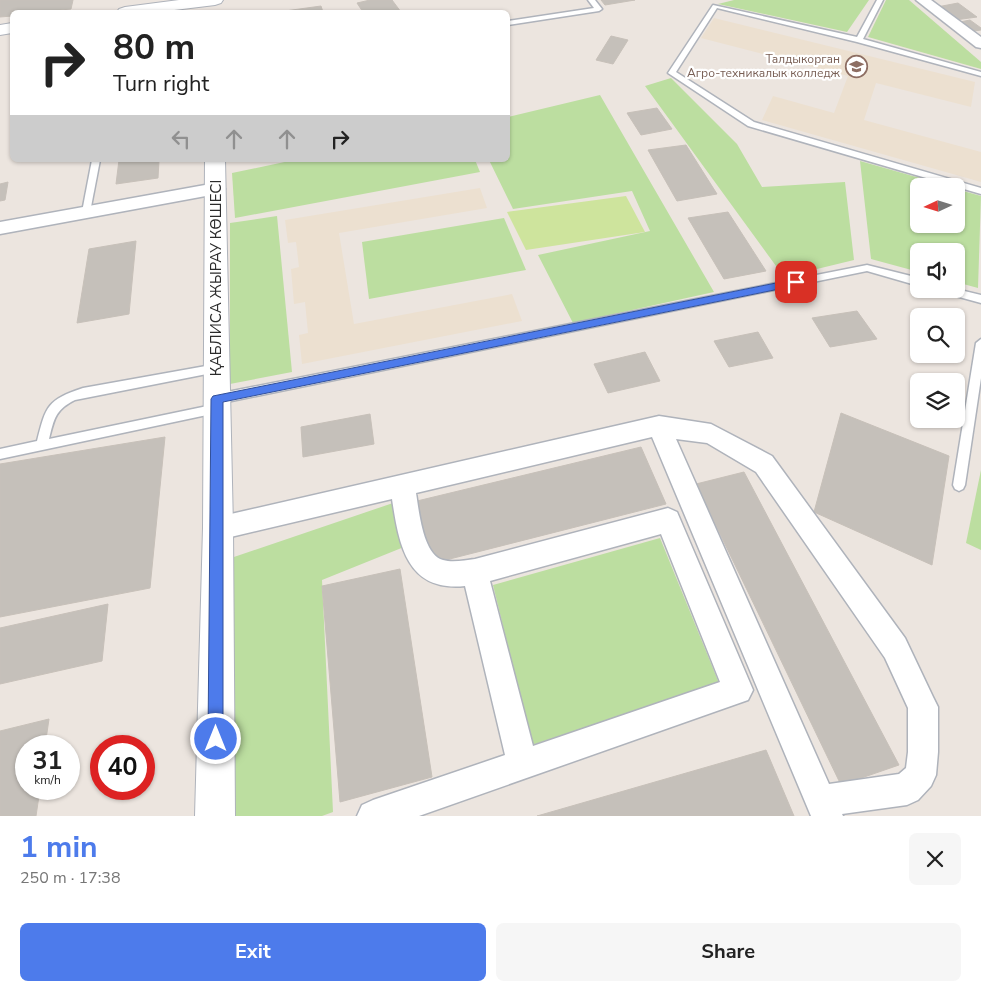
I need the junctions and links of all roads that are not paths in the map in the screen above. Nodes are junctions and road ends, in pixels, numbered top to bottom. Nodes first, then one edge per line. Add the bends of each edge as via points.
1 (215, 0) edge
2 (591, 0) edge
3 (722, 0) edge
4 (880, 0) edge
5 (923, 0) edge
6 (715, 6) junction
7 (140, 10) edge
8 (510, 23) edge
9 (859, 40) junction
10 (981, 44) edge
11 (981, 74) edge
12 (96, 162) edge
13 (215, 162) edge
14 (216, 189) junction
15 (981, 191) edge
16 (86, 212) junction
17 (0, 228) edge
18 (910, 280) edge
19 (965, 295) edge
20 (981, 299) edge
21 (981, 343) edge
22 (217, 368) junction
23 (217, 404) junction
24 (659, 426) junction
25 (42, 445) junction
26 (0, 454) edge
27 (959, 485) dead end
28 (402, 486) junction
29 (218, 528) junction
30 (475, 572) junction
31 (522, 764) junction
32 (824, 808) edge
33 (215, 816) edge
34 (373, 816) edge

1 - 7 street
2 - 8 lane via 598,9
3 - 6 lane
4 - 9 lane
5 - 10 street
6 - 9 lane
6 - 15 lane via 672,73 751,124
9 - 11 lane
12 - 16 lane
13 - 14 street, ҚАБЛИСА ЖЫРАУ КӨШЕСІ
14 - 16 street
14 - 22 street, ҚАБЛИСА ЖЫРАУ КӨШЕСІ
16 - 17 street
18 - 23 lane via 867,268
19 - 20 lane
21 - 27 lane
22 - 23 street, ҚАБЛИСА ЖЫРАУ КӨШЕСІ
22 - 25 lane via 64,398 51,410
23 - 25 lane
23 - 29 street, ҚАБЛИСА ЖЫРАУ КӨШЕСІ
24 - 28 street
24 - 32 street
24 - 32 street via 711,434 764,464 895,648 923,707 920,775 907,789
25 - 26 lane
28 - 29 street
28 - 30 street via 413,546 426,564 435,571 450,574
29 - 33 street, ҚАБЛИСА ЖЫРАУ КӨШЕСІ
30 - 31 street
30 - 31 street via 668,520 738,690
31 - 34 street

